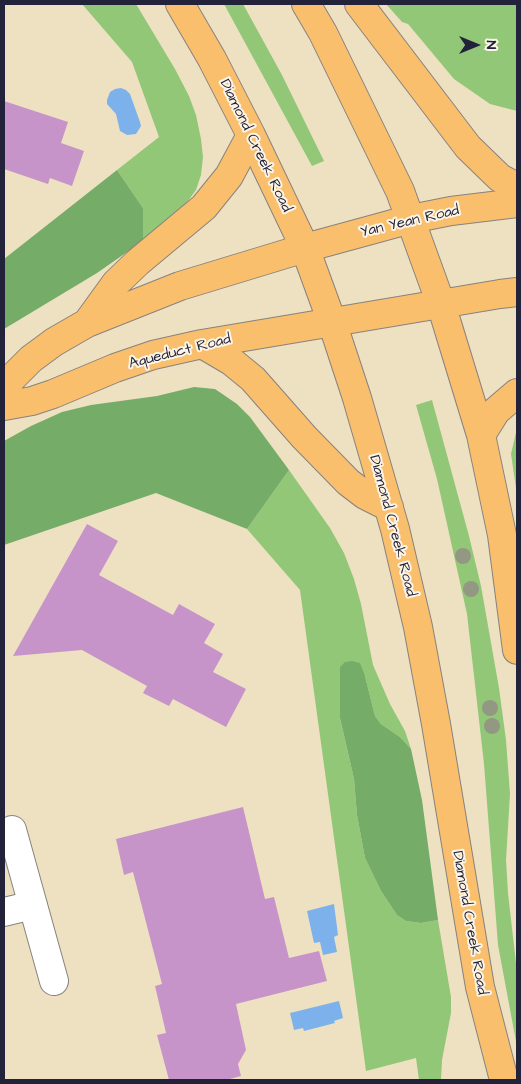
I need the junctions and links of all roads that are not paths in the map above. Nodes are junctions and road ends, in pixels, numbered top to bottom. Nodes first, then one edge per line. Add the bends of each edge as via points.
1 (180, 4) edge
2 (306, 4) edge
3 (359, 4) edge
4 (251, 135) junction
5 (517, 187) edge
6 (517, 202) edge
7 (411, 219) junction
8 (305, 248) junction
9 (517, 292) edge
10 (441, 304) junction
11 (332, 322) junction
12 (87, 323) junction
13 (202, 344) junction
14 (4, 389) edge
15 (517, 393) edge
16 (4, 406) edge
17 (481, 435) junction
18 (389, 507) junction
19 (517, 650) edge
20 (12, 830) dead end
21 (33, 905) junction
22 (4, 912) edge
23 (54, 981) dead end
24 (504, 1080) edge

1 - 4 main road, Diamond Creek Road
2 - 7 main road via 323,32
3 - 5 main road via 468,147 500,178
4 - 8 main road, Diamond Creek Road
4 - 12 main road via 229,176 204,207 116,283
6 - 7 main road, Yan Yean Road
7 - 8 main road, Yan Yean Road
7 - 10 main road
8 - 11 main road, Diamond Creek Road
8 - 12 main road via 180,286
9 - 10 main road
10 - 11 main road
10 - 17 main road
11 - 13 main road, Aqueduct Road
11 - 18 main road, Diamond Creek Road
12 - 14 main road via 30,359
13 - 16 main road, Aqueduct Road via 153,355 53,394
13 - 18 main road via 253,379 348,482
15 - 17 main road via 496,411
17 - 19 main road via 502,535
18 - 24 main road, Diamond Creek Road via 420,637 480,987
20 - 21 street
21 - 22 street
21 - 23 street

